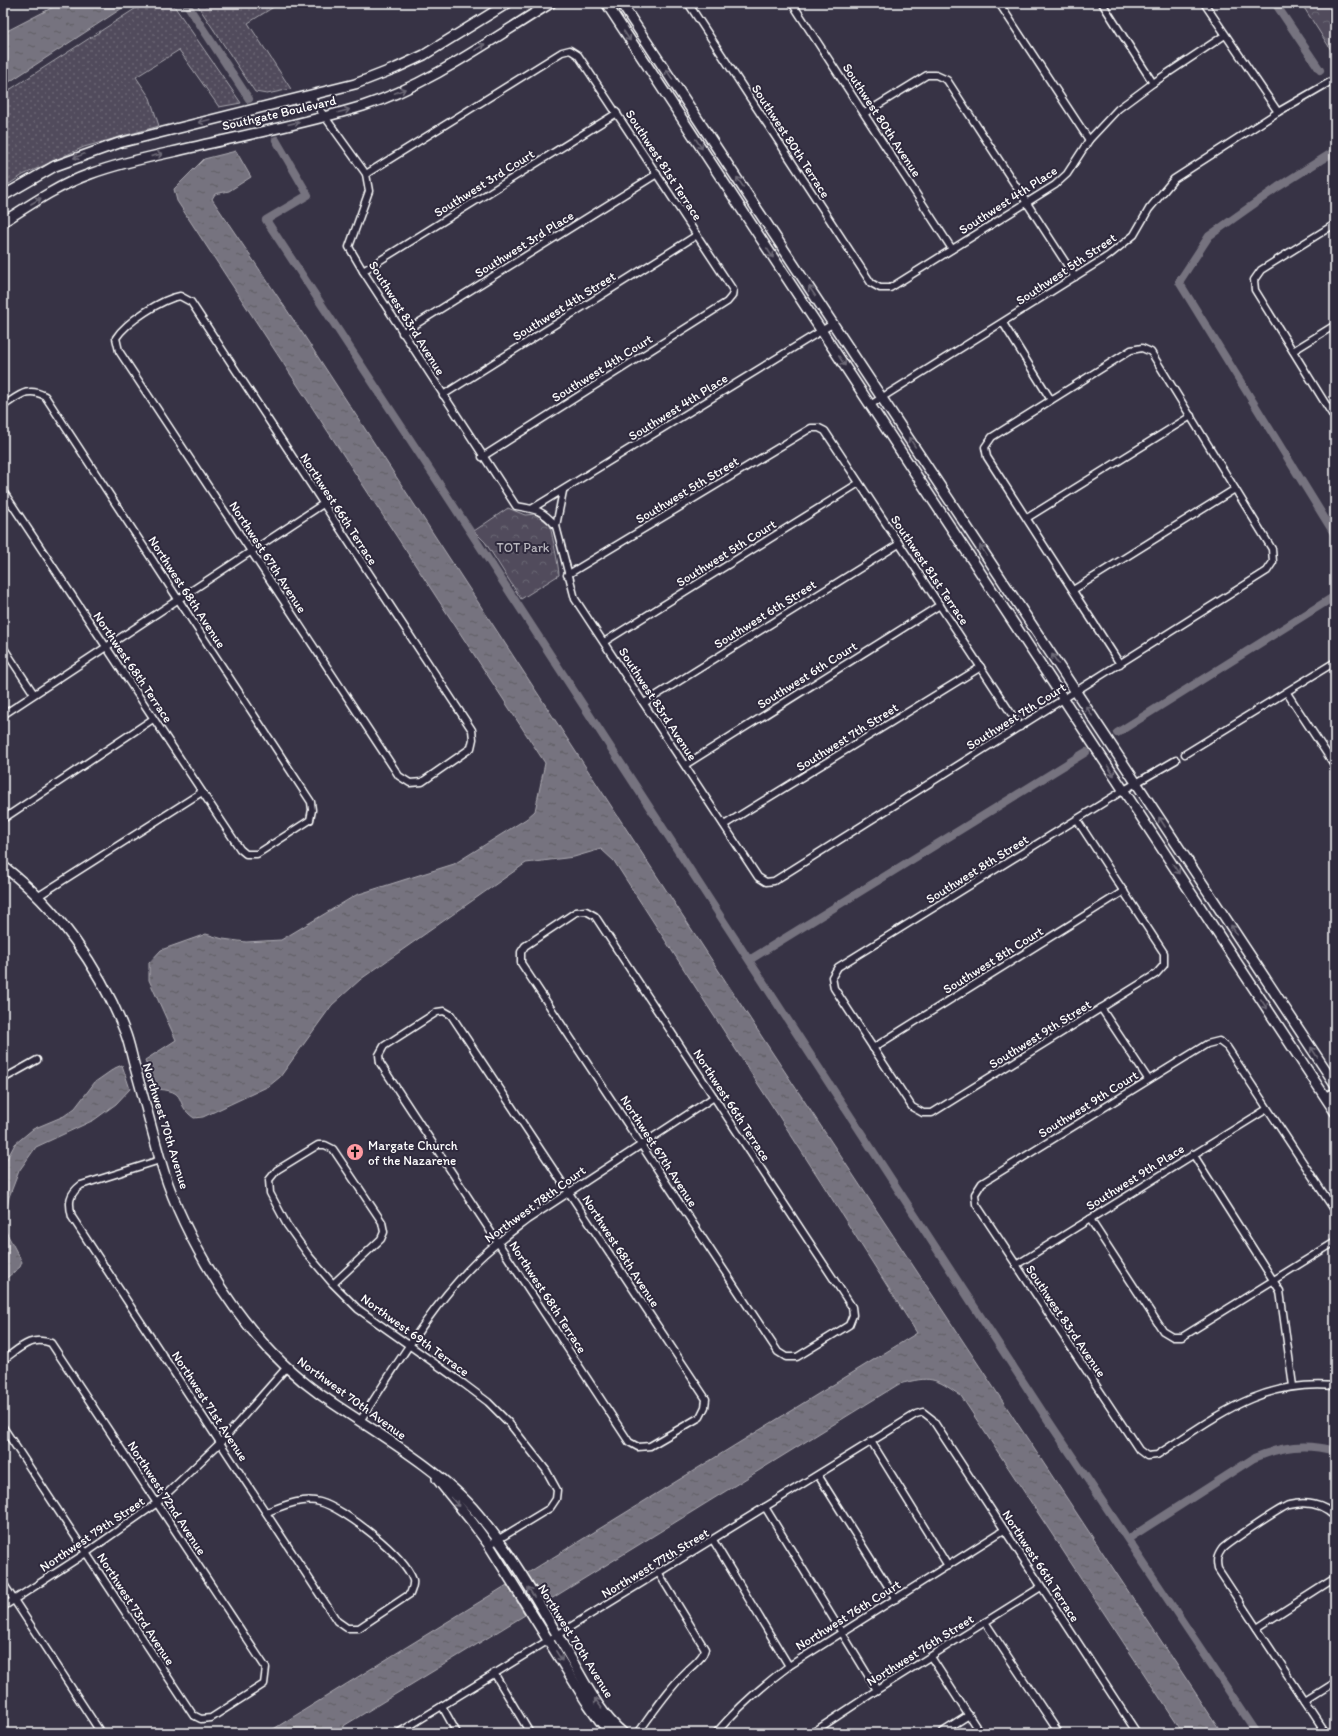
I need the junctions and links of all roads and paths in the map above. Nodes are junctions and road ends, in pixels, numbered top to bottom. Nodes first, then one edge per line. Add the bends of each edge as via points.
1 (508, 3) edge
2 (551, 3) edge
3 (606, 3) edge
4 (621, 3) edge
5 (688, 3) edge
6 (792, 3) edge
7 (999, 3) edge
8 (1102, 3) edge
9 (1204, 3) edge
10 (1225, 35) junction
11 (1335, 79) edge
12 (1153, 83) junction
13 (310, 96) junction
14 (1278, 112) junction
15 (617, 113) junction
16 (865, 113) junction
17 (325, 116) junction
18 (1089, 140) junction
19 (366, 174) junction
20 (657, 174) junction
21 (3, 196) edge
22 (1026, 203) junction
23 (3, 222) edge
24 (1335, 224) edge
25 (697, 235) junction
26 (952, 249) junction
27 (363, 271) junction
28 (1075, 277) junction
29 (880, 288) joint
30 (732, 296) joint
31 (834, 323) junction
32 (1003, 323) junction
33 (1335, 325) edge
34 (822, 331) junction
35 (402, 333) junction
36 (116, 338) joint
37 (1293, 351) junction
38 (443, 395) junction
39 (883, 398) junction
40 (1051, 400) junction
41 (870, 405) junction
42 (3, 406) edge
43 (1191, 416) junction
44 (1335, 419) edge
45 (818, 428) joint
46 (482, 457) junction
47 (859, 483) junction
48 (1235, 489) junction
49 (3, 491) edge
50 (563, 491) junction
51 (323, 504) junction
52 (533, 508) junction
53 (1027, 518) junction
54 (556, 526) junction
55 (899, 544) junction
56 (251, 552) junction
57 (567, 575) junction
58 (1073, 590) junction
59 (179, 600) junction
60 (940, 605) junction
61 (604, 642) junction
62 (3, 647) edge
63 (106, 647) junction
64 (1335, 662) edge
65 (1120, 664) junction
66 (981, 667) junction
67 (1076, 692) junction
68 (1287, 693) junction
69 (34, 694) junction
70 (1064, 699) junction
71 (644, 703) junction
72 (3, 715) edge
73 (154, 719) junction
74 (1020, 727) junction
75 (1185, 754) dead end
76 (1176, 760) dead end
77 (685, 765) junction
78 (1335, 766) edge
79 (410, 783) joint
80 (1137, 784) junction
81 (1124, 790) junction
82 (202, 792) junction
83 (3, 819) edge
84 (1077, 820) junction
85 (724, 825) junction
86 (246, 854) joint
87 (3, 866) edge
88 (766, 882) joint
89 (1124, 891) junction
90 (37, 897) junction
91 (521, 952) joint
92 (1101, 1008) junction
93 (873, 1048) junction
94 (379, 1055) joint
95 (37, 1060) dead end
96 (3, 1079) edge
97 (1148, 1079) junction
98 (1335, 1085) edge
99 (1335, 1093) edge
100 (714, 1097) junction
101 (1326, 1097) junction
102 (1267, 1109) junction
103 (1335, 1112) edge
104 (641, 1144) junction
105 (1193, 1154) junction
106 (160, 1160) junction
107 (569, 1192) junction
108 (975, 1194) joint
109 (1335, 1211) edge
110 (1090, 1219) junction
111 (498, 1242) junction
112 (1335, 1242) edge
113 (1016, 1265) junction
114 (1275, 1280) junction
115 (333, 1284) junction
116 (409, 1345) junction
117 (786, 1357) joint
118 (3, 1360) edge
119 (287, 1367) junction
120 (1293, 1386) junction
121 (1335, 1386) edge
122 (923, 1412) joint
123 (360, 1421) junction
124 (3, 1427) edge
125 (871, 1441) junction
126 (221, 1442) junction
127 (638, 1447) joint
128 (431, 1472) junction
129 (818, 1475) junction
130 (157, 1503) junction
131 (765, 1508) junction
132 (267, 1512) junction
133 (1335, 1516) edge
134 (1004, 1530) junction
135 (498, 1539) junction
136 (713, 1540) junction
137 (489, 1545) junction
138 (86, 1552) junction
139 (948, 1566) junction
140 (658, 1572) junction
141 (1335, 1578) edge
142 (3, 1583) edge
143 (1041, 1587) junction
144 (896, 1599) junction
145 (14, 1600) junction
146 (3, 1607) edge
147 (985, 1622) junction
148 (1257, 1628) junction
149 (843, 1632) junction
150 (557, 1635) junction
151 (549, 1640) junction
152 (930, 1657) junction
153 (789, 1666) junction
154 (494, 1673) junction
155 (1335, 1682) edge
156 (877, 1690) junction
157 (1305, 1701) junction
158 (442, 1706) junction
159 (969, 1715) junction
160 (201, 1719) joint
161 (101, 1733) edge
162 (398, 1733) edge
163 (457, 1733) edge
164 (530, 1733) edge
165 (611, 1733) edge
166 (623, 1733) edge
167 (638, 1733) edge
168 (716, 1733) edge
169 (812, 1733) edge
170 (941, 1733) edge
171 (980, 1733) edge
172 (1059, 1733) edge
173 (1137, 1733) edge
174 (1326, 1733) edge

1 - 13 street, Southgate Boulevard via 435,48 396,68 355,84
17 -> 2 street, Southgate Boulevard via 364,105 435,75
3 -> 34 street
31 -> 4 street
5 - 29 street, Southwest 80th Terrace via 872,283
6 - 16 street, Southwest 80th Avenue
7 - 18 street
8 - 12 street
9 - 10 street
10 - 12 street, Southwest 4th Place
10 - 14 street
11 - 14 street, Southwest 5th Street
12 - 18 street, Southwest 4th Place via 1118,108
13 - 17 street, Southwest 83rd Avenue
13 -> 21 street, Southgate Boulevard via 119,142 55,166
14 - 28 street, Southwest 5th Street via 1174,179 1149,209 1134,235 1108,256
15 - 19 street, Southwest 81st Terrace via 578,55 570,50 562,52
15 - 20 street, Southwest 81st Terrace
15 - 27 street, Southwest 3rd Court
16 - 22 street via 927,75 936,75 947,80
16 - 26 street, Southwest 80th Avenue
17 - 19 street, Southwest 83rd Avenue
23 -> 17 street, Southgate Boulevard via 64,185 89,174 123,163
18 - 22 street, Southwest 4th Place via 1067,174 1055,185
19 - 27 street, Southwest 83rd Avenue via 369,191 349,247
20 - 25 street, Southwest 81st Terrace
20 - 35 street, Southwest 3rd Place
22 - 26 street, Southwest 4th Place
22 - 28 street
24 - 37 street via 1261,270 1254,280 1255,290
25 - 30 street, Southwest 81st Terrace via 733,290
25 - 38 street, Southwest 4th Street
26 - 29 street, Southwest 4th Place via 890,288
27 - 35 street, Southwest 83rd Avenue
28 - 32 street, Southwest 5th Street
30 - 46 street, Southwest 4th Court via 728,302
31 - 34 street, Southwest 4th Place
31 - 39 street
32 - 39 street, Southwest 5th Street
32 - 40 street
33 - 37 street
34 -> 41 street
34 - 50 street, Southwest 4th Place
35 - 38 street, Southwest 83rd Avenue
36 - 51 street, Northwest 66th Terrace via 122,329 169,298 180,296 191,302
36 - 56 street, Northwest 67th Avenue via 119,351
37 - 44 street
38 - 46 street, Southwest 83rd Avenue
39 - 41 street, Southwest 5th Street
67 -> 39 street
40 - 43 street via 1131,350 1142,348 1151,352
40 - 53 street via 992,437 985,448 987,457
41 - 70 street
42 - 59 street, Northwest 68th Avenue via 24,392 35,390 45,396
43 - 48 street
43 - 53 street
45 - 47 street, Southwest 81st Terrace via 825,431
45 - 57 street, Southwest 5th Street via 811,428
46 - 52 street, Southwest 83rd Avenue via 516,506
47 - 55 street, Southwest 81st Terrace
47 - 61 street, Southwest 5th Court
48 - 58 street
48 - 65 street, Southwest 7th Court via 1272,549 1273,562 1267,571
49 - 63 street, Northwest 68th Terrace
50 - 52 street, Southwest 4th Place
50 - 54 street, Southwest 83rd Avenue
51 - 56 street
51 - 79 street, Northwest 66th Terrace via 472,730 471,748 422,782
52 - 54 street, Southwest 83rd Avenue via 546,515
53 - 58 street
54 - 57 street, Southwest 83rd Avenue
55 - 60 street, Southwest 81st Terrace
55 - 71 street, Southwest 6th Street
56 - 59 street
56 - 79 street, Northwest 67th Avenue via 399,776
57 - 61 street, Southwest 83rd Avenue via 575,599
58 - 65 street
59 - 63 street
59 - 86 street, Northwest 68th Avenue via 311,802 310,820 258,854
60 - 66 street, Southwest 81st Terrace
60 - 77 street, Southwest 6th Court
61 - 71 street, Southwest 83rd Avenue
62 - 69 street
63 - 69 street
63 - 73 street, Northwest 68th Terrace
64 - 68 street
65 - 67 street, Southwest 7th Court
66 - 74 street, Southwest 81st Terrace
66 - 85 street, Southwest 7th Street
67 - 70 street, Southwest 7th Court
80 -> 67 street
68 - 75 street
68 - 78 street
69 - 72 street
70 - 74 street, Southwest 7th Court
70 -> 81 street
71 - 77 street, Southwest 83rd Avenue
73 - 82 street, Northwest 68th Terrace
73 - 83 street
74 - 88 street, Southwest 7th Court via 774,881
76 - 80 street, Southwest 8th Street
77 - 85 street, Southwest 83rd Avenue
80 - 81 street, Southwest 8th Street
98 -> 80 street
81 - 84 street, Southwest 8th Street
81 -> 101 street
82 - 86 street, Northwest 68th Terrace
82 - 90 street
84 - 89 street
84 - 93 street, Southwest 8th Street via 838,967 832,977 834,988
85 - 88 street, Southwest 83rd Avenue via 758,877
87 - 90 street, Northwest 70th Avenue
89 - 92 street, Southwest 9th Street via 1164,953 1164,965 1156,974
89 - 93 street, Southwest 8th Court
90 - 106 street, Northwest 70th Avenue via 61,922 111,1001 126,1034
91 - 100 street, Northwest 66th Terrace via 525,946 576,912 586,911 594,916
91 - 104 street, Northwest 67th Avenue via 521,963
92 - 93 street, Southwest 9th Street via 932,1113 923,1113 912,1107
92 - 97 street
94 - 107 street, Northwest 68th Avenue via 384,1046 437,1012 444,1011 451,1015
94 - 111 street, Northwest 68th Terrace via 380,1063
95 - 96 street
97 - 102 street, Southwest 9th Court via 1207,1044 1219,1041 1227,1047
97 - 108 street, Southwest 9th Court via 982,1183
98 - 101 street
99 - 101 street
100 - 104 street, Northwest 78th Court
100 - 117 street, Northwest 66th Terrace via 852,1307 854,1315 848,1325 797,1357
101 - 103 street
102 - 105 street, Southwest 9th Place
102 - 109 street
104 - 107 street, Northwest 78th Court
104 - 117 street, Northwest 67th Avenue via 778,1352
105 - 110 street, Southwest 9th Place
105 - 114 street
106 - 119 street, Northwest 70th Avenue via 189,1232 222,1291
106 - 126 street, Northwest 71st Avenue via 81,1185 69,1198 69,1208 72,1217
107 - 111 street, Northwest 78th Court
107 - 127 street, Northwest 68th Avenue via 706,1399 700,1417 650,1446
108 - 113 street, Southwest 83rd Avenue via 976,1204
110 - 113 street, Southwest 9th Place
110 - 114 street via 1163,1331 1173,1337 1182,1337
111 - 116 street, Northwest 78th Court via 448,1292
111 - 127 street, Northwest 68th Terrace via 630,1442
112 - 114 street
113 - 120 street, Southwest 83rd Avenue via 1138,1450 1147,1456 1157,1455 1228,1410 1259,1394
114 - 120 street via 1280,1290
115 - 115 street, Northwest 69th Terrace via 287,1225 270,1193 269,1180 277,1170 318,1145 333,1149 382,1222 384,1232 381,1239
115 - 116 street, Northwest 69th Terrace via 358,1309
116 - 123 street, Northwest 78th Court
116 - 135 street, Northwest 69th Terrace via 488,1402 509,1423 546,1470 557,1490 556,1499 550,1508
118 - 130 street, Northwest 72nd Avenue via 32,1340 41,1339 51,1343
119 - 123 street, Northwest 70th Avenue via 320,1395
119 - 126 street, Northwest 79th Street
120 - 121 street
122 - 125 street, Northwest 77th Street
122 - 134 street, Northwest 66th Terrace via 932,1419
123 - 128 street, Northwest 70th Avenue
124 - 138 street, Northwest 73rd Avenue
125 - 129 street, Northwest 77th Street
125 - 139 street
126 - 130 street, Northwest 79th Street
126 - 132 street, Northwest 71st Avenue
128 - 135 street, Northwest 70th Avenue via 449,1484 477,1512
128 -> 137 street, Northwest 70th Avenue
129 - 131 street, Northwest 77th Street
129 - 144 street
130 - 138 street, Northwest 79th Street
130 - 160 street, Northwest 72nd Avenue via 266,1668 264,1684 211,1718
131 - 136 street, Northwest 77th Street
131 - 149 street
132 - 132 street, Northwest 71st Avenue via 337,1621 347,1628 360,1628 410,1594 414,1587 403,1565 384,1545 334,1508 320,1502 307,1501 293,1502
133 - 148 street via 1329,1509 1313,1504 1288,1505 1223,1547 1216,1559 1218,1568
134 - 139 street, Northwest 76th Court
134 - 143 street, Northwest 66th Terrace
135 - 137 street
150 -> 135 street, Northwest 70th Avenue
136 - 140 street, Northwest 77th Street
136 - 153 street
137 - 151 street, Northwest 70th Avenue
138 - 145 street, Northwest 79th Street
138 - 160 street, Northwest 73rd Avenue via 192,1715
139 - 144 street, Northwest 76th Court
140 - 150 street, Northwest 77th Street
140 - 167 street via 705,1649 704,1655 665,1696
141 - 148 street
142 - 145 street
143 - 147 street, Northwest 76th Street
143 - 173 street, Northwest 66th Terrace
144 - 149 street, Northwest 76th Court
145 - 146 street, Northwest 79th Street
145 - 161 street
147 - 152 street, Northwest 76th Street
147 - 172 street
148 - 157 street
149 - 153 street, Northwest 76th Court
149 - 156 street
150 - 151 street, Northwest 77th Street
166 -> 150 street, Northwest 70th Avenue via 595,1700
151 - 154 street, Northwest 77th Street
151 -> 165 street, Northwest 70th Avenue via 586,1701
152 - 156 street, Northwest 76th Street
152 - 159 street
153 - 168 street, Northwest 76th Court via 758,1689
154 - 158 street, Northwest 77th Street
154 - 164 street
155 - 157 street
156 - 169 street, Northwest 76th Street
157 - 174 street
158 - 162 street, Northwest 77th Street
158 - 163 street
159 - 170 street
159 - 171 street

